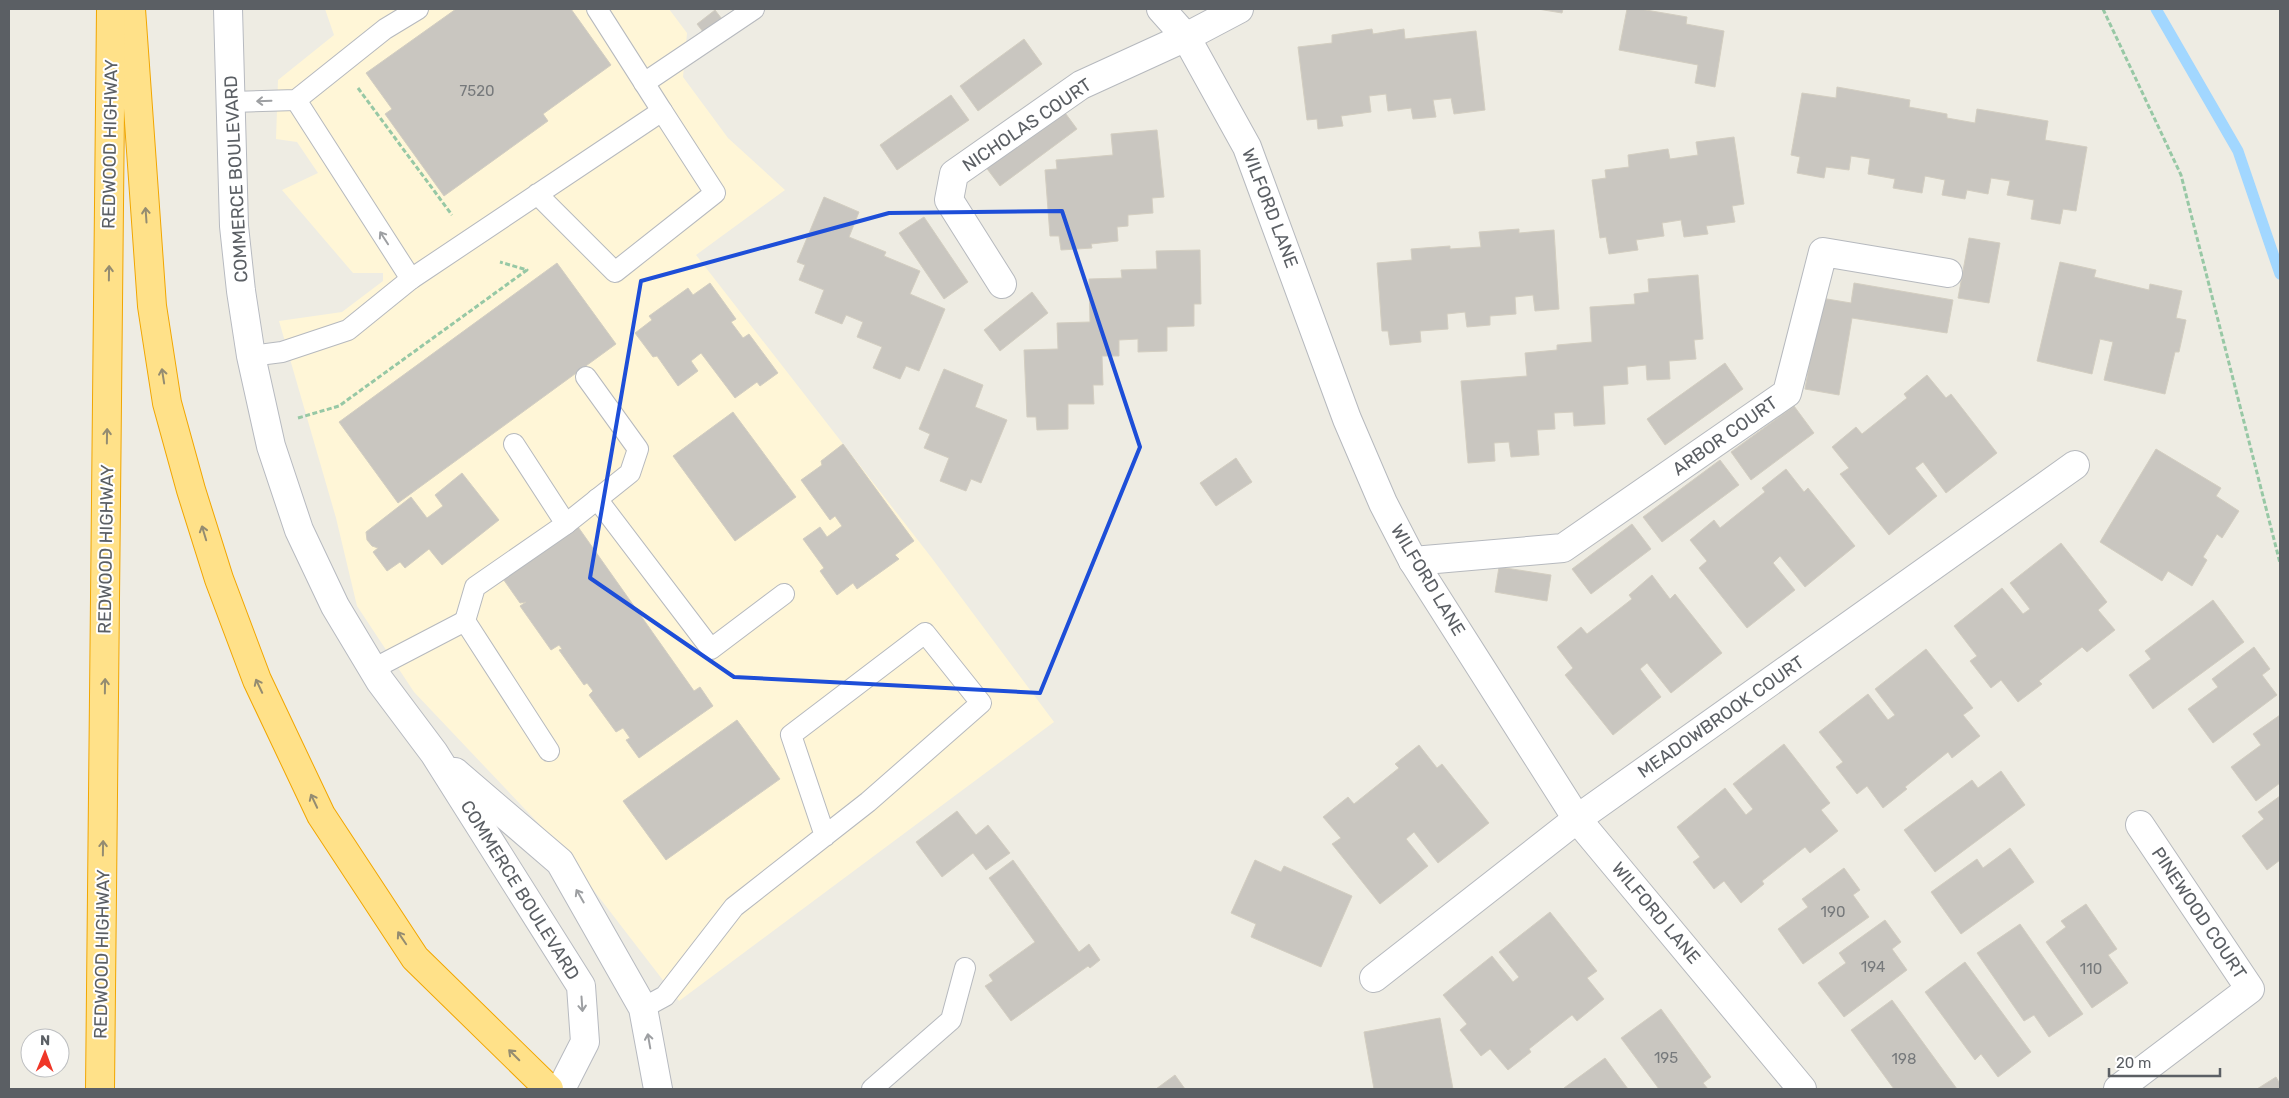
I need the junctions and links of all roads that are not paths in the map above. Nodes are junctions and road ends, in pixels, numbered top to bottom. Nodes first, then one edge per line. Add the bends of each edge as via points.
1 (111, 9) edge
2 (131, 9) edge
3 (228, 9) edge
4 (418, 9) edge
5 (597, 9) edge
6 (1161, 9) edge
7 (1239, 9) edge
8 (743, 12) edge
9 (1186, 37) junction
10 (644, 84) junction
11 (296, 100) junction
12 (232, 102) junction
13 (662, 111) junction
14 (537, 194) junction
15 (1948, 273) dead end
16 (411, 279) junction
17 (1002, 284) dead end
18 (251, 356) junction
19 (586, 377) dead end
20 (514, 444) dead end
21 (2075, 465) dead end
22 (597, 499) junction
23 (566, 524) junction
24 (1413, 561) junction
25 (784, 594) dead end
26 (465, 621) junction
27 (373, 669) junction
28 (549, 751) dead end
29 (434, 753) junction
30 (1577, 819) junction
31 (2140, 825) dead end
32 (825, 836) junction
33 (965, 968) dead end
34 (1374, 978) dead end
35 (643, 1008) junction
36 (100, 1089) edge
37 (548, 1089) edge
38 (561, 1089) edge
39 (658, 1089) edge
40 (872, 1089) edge
41 (1802, 1089) edge
42 (2118, 1089) edge

36 -> 1 highway, REDWOOD HIGHWAY
37 -> 2 highway via 415,958 321,815 257,680 216,570 167,403 152,306
3 - 12 street, COMMERCE BOULEVARD
4 - 11 lane via 385,29
5 - 10 lane
6 - 9 street, WILFORD LANE
7 - 9 street, NICHOLAS COURT
8 - 10 lane
9 - 17 street, NICHOLAS COURT via 1081,85 954,174 949,200
9 - 24 street, WILFORD LANE via 1247,147 1347,419
10 - 13 lane
11 -> 12 lane
16 -> 11 lane
12 - 18 street, COMMERCE BOULEVARD via 234,226
13 - 14 lane
13 - 14 lane via 715,193 614,272
14 - 16 lane
15 - 24 street, ARBOR COURT via 1823,252 1787,393 1563,548
16 - 18 lane via 348,330 282,352
18 - 27 street, COMMERCE BOULEVARD via 271,446 299,530 335,606
19 - 22 lane via 638,449 630,473
20 - 23 lane
21 - 30 street, MEADOWBROOK COURT
22 - 23 lane
22 - 25 lane via 711,649
23 - 26 lane via 475,587
24 - 30 street, WILFORD LANE
26 - 27 lane
26 - 28 lane
27 - 29 street, COMMERCE BOULEVARD
35 -> 29 street, COMMERCE BOULEVARD via 560,862
29 -> 38 street, COMMERCE BOULEVARD via 581,986 584,1042
30 - 34 street, MEADOWBROOK COURT
30 - 41 street, WILFORD LANE
31 - 42 street, PINEWOOD COURT via 2250,990
32 - 32 lane via 981,703 925,633 791,735
32 - 35 lane via 734,907 665,996
33 - 40 lane via 951,1020
39 -> 35 street, COMMERCE BOULEVARD

